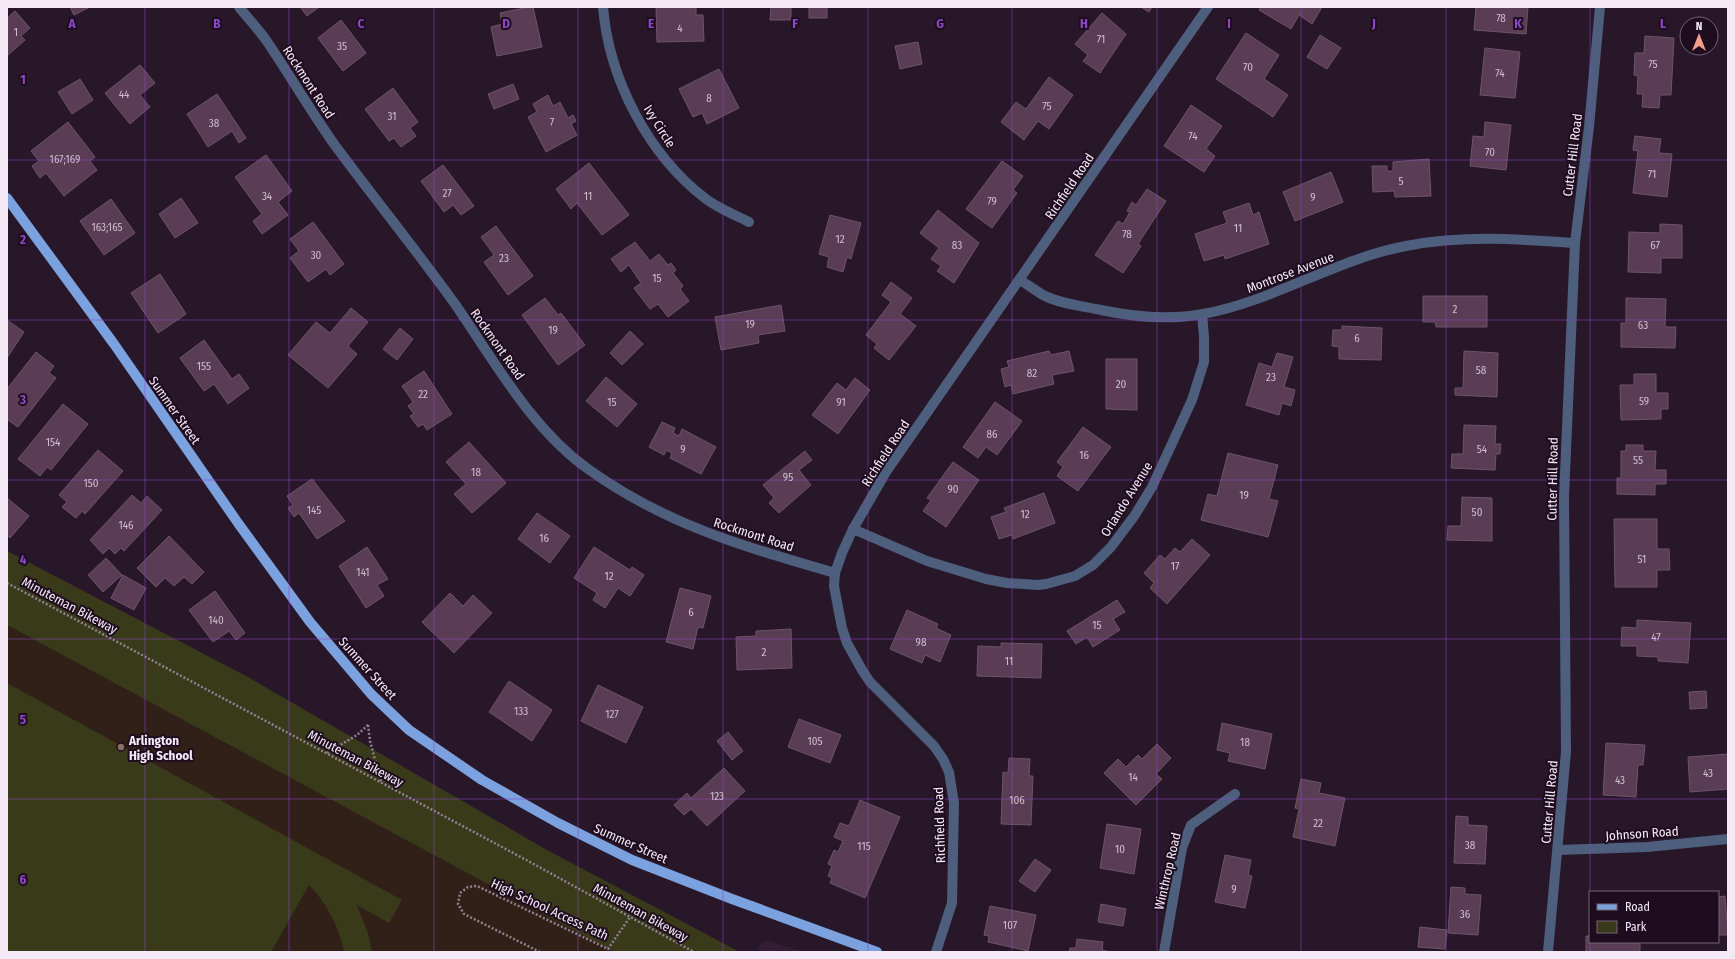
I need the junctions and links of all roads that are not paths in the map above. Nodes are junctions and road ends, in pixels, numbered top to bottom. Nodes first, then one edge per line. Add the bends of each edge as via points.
1 (239, 7) edge
2 (603, 7) edge
3 (1208, 7) edge
4 (1600, 7) edge
5 (7, 198) edge
6 (749, 222) dead end
7 (1575, 243) junction
8 (1020, 280) junction
9 (1202, 314) junction
10 (853, 529) junction
11 (835, 573) junction
12 (1235, 794) dead end
13 (1728, 839) edge
14 (1558, 850) junction
15 (877, 952) edge
16 (936, 952) edge
17 (1164, 952) edge
18 (1548, 952) edge

1 - 11 street, Rockmont Road via 264,38 334,143 419,254 534,419 562,448 586,468 648,508 735,543
2 - 6 street, Ivy Circle via 610,50 624,89 659,152 682,178 707,199
3 - 8 street, Richfield Road
4 - 7 street, Cutter Hill Road
5 - 15 main road, Summer Street via 114,344 310,622 371,694 409,730 482,780 558,823 632,860 732,900
7 - 9 street, Montrose Avenue via 1474,238 1406,246 1345,264 1241,304
7 - 14 street, Cutter Hill Road via 1564,497 1566,752
8 - 9 street, Montrose Avenue via 1050,298 1114,313 1153,317
8 - 10 street, Richfield Road via 886,472
9 - 10 street, Orlando Avenue via 1204,362 1192,400 1152,487 1111,547 1093,565 1065,580 1038,585 1007,583 908,555
10 - 11 street, Richfield Road
11 - 16 street, Richfield Road via 834,586 842,628 854,657 870,682 934,746 949,772 954,803 952,903
12 - 17 street, Winthrop Road via 1191,825 1182,848
13 - 14 street, Johnson Road via 1647,847
14 - 18 street, Cutter Hill Road

